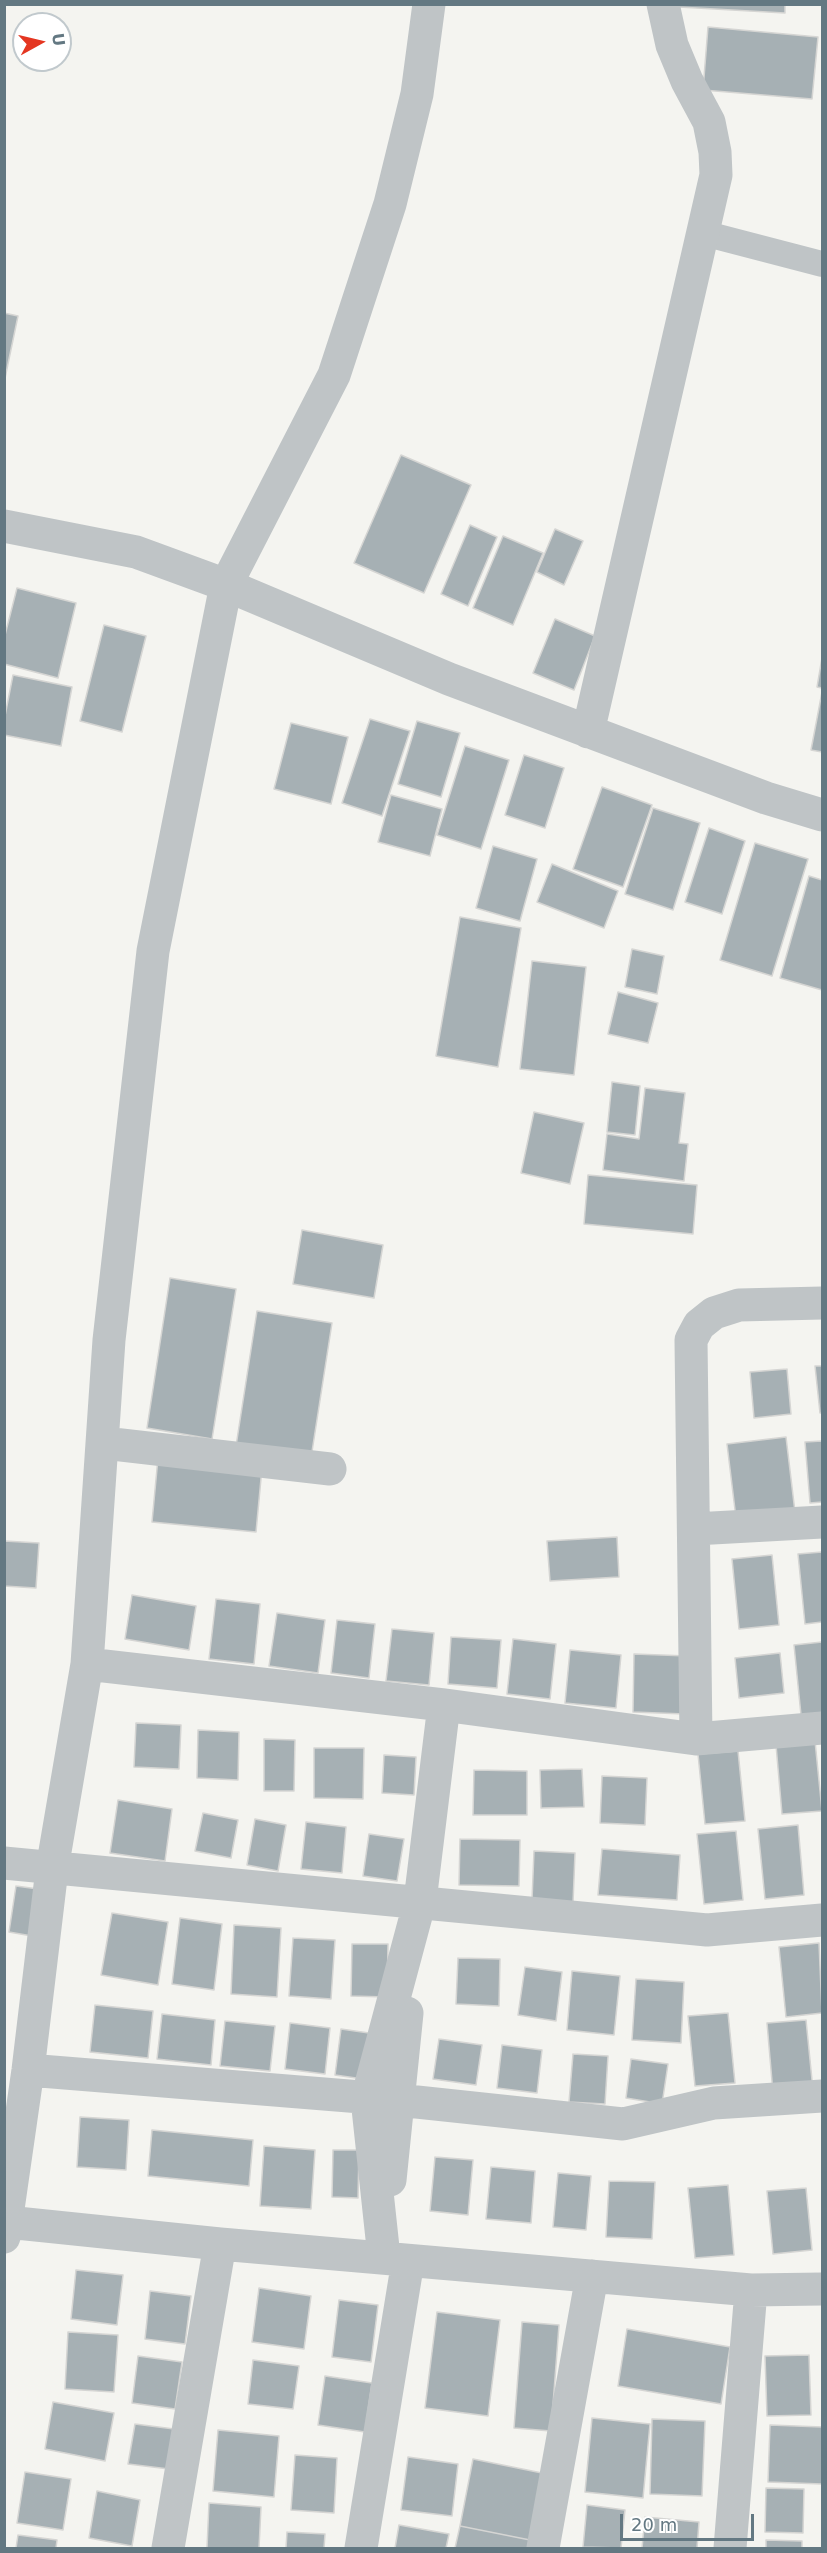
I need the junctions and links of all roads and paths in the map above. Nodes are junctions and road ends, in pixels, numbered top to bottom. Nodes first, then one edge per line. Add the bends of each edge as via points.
1 (429, 4) edge
2 (663, 4) edge
3 (703, 233) junction
4 (822, 264) edge
5 (4, 526) edge
6 (226, 585) junction
7 (588, 732) junction
8 (822, 814) edge
9 (822, 1303) edge
10 (104, 1443) junction
11 (330, 1469) dead end
12 (822, 1522) edge
13 (694, 1529) junction
14 (87, 1664) junction
15 (444, 1705) junction
16 (822, 1728) edge
17 (696, 1739) junction
18 (4, 1863) edge
19 (52, 1869) junction
20 (420, 1901) junction
21 (822, 1920) edge
22 (28, 2070) junction
23 (822, 2096) edge
24 (382, 2100) junction
25 (5, 2233) edge
26 (220, 2244) junction
27 (396, 2259) junction
28 (592, 2276) junction
29 (750, 2289) junction
30 (822, 2289) edge
31 (168, 2548) edge
32 (184, 2548) edge
33 (361, 2548) edge
34 (374, 2548) edge
35 (543, 2548) edge
36 (558, 2548) edge
37 (730, 2548) edge

1 - 6 street via 417,94 390,204 334,375
2 - 3 street via 672,45 709,122 715,152 716,175
3 - 4 lane
3 - 7 street
5 - 6 street via 136,552
6 - 7 street via 449,679
6 - 10 street via 153,951 110,1340
6 - 14 street via 202,737 98,1542
7 - 8 street via 766,798
9 - 13 street via 739,1305 714,1313 699,1325 691,1340
10 - 11 street
10 - 14 street
12 - 13 street
13 - 17 street
14 - 15 street
14 - 19 street
15 - 17 street
15 - 20 street
16 - 17 street
18 - 19 street
19 - 20 street
19 - 22 street
20 - 21 street via 707,1930
20 - 24 street
22 - 24 street
22 - 25 street
23 - 24 street via 714,2103 623,2124
24 - 27 street
25 - 26 street
26 - 27 street
26 - 31 street
26 - 32 street
27 - 28 street
27 - 33 street
27 - 34 street
28 - 29 street
28 - 35 street
28 - 36 street
29 - 30 street
29 - 37 street

